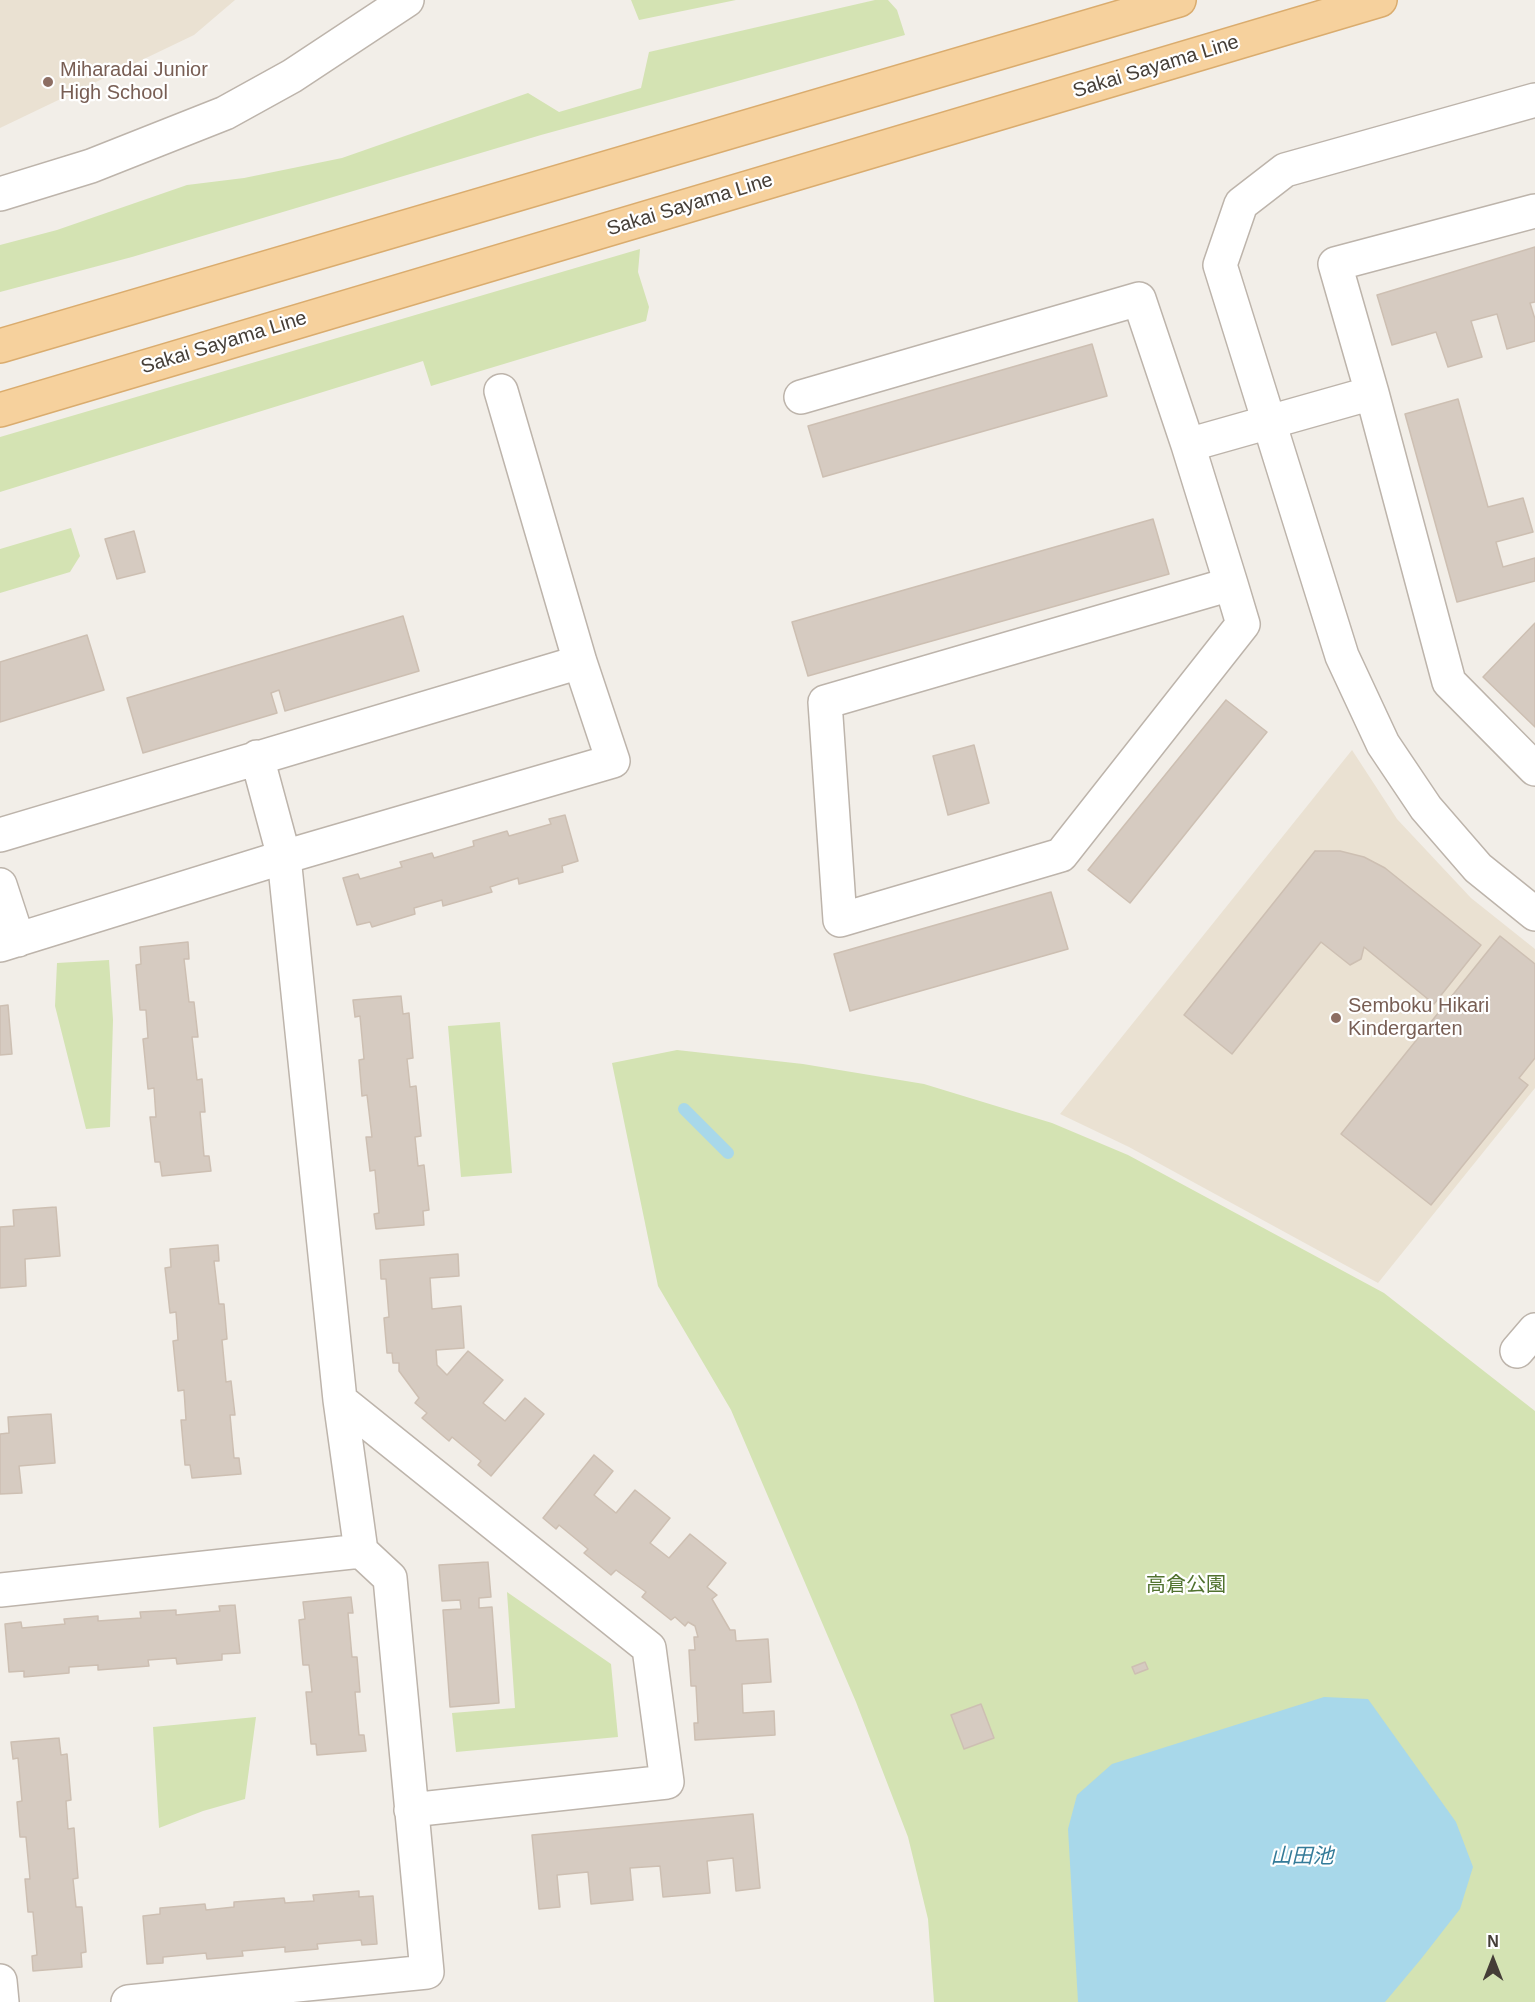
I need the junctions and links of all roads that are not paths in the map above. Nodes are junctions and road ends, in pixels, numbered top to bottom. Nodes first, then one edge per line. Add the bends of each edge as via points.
1 (407, 0) edge
2 (1179, 0) edge
3 (1380, 0) edge
4 (1535, 100) edge
5 (0, 194) edge
6 (1535, 211) edge
7 (0, 346) edge
8 (501, 390) dead end
9 (1372, 393) junction
10 (801, 397) dead end
11 (0, 410) edge
12 (1269, 422) junction
13 (1188, 445) junction
14 (1231, 584) junction
15 (580, 662) junction
16 (257, 757) junction
17 (1535, 769) edge
18 (0, 835) edge
19 (284, 857) junction
20 (0, 885) edge
21 (1535, 914) edge
22 (9, 942) edge
23 (339, 1400) junction
24 (361, 1551) junction
25 (0, 1590) edge
26 (411, 1810) junction
27 (0, 1981) edge
28 (2, 2002) edge
29 (128, 2002) edge

1 - 5 street via 292,76 225,113 91,166
2 - 7 main road
3 - 11 main road, Sakai Sayama Line
4 - 12 street via 1285,170 1241,204 1220,265
6 - 9 street via 1335,264
8 - 15 street
9 - 12 street
9 - 17 street via 1449,682
10 - 13 street via 1139,298
12 - 13 street
12 - 21 street via 1342,656 1383,744 1426,808 1478,868
13 - 14 street
14 - 14 street via 1243,624 1062,855 840,920 825,702
15 - 16 street
15 - 19 street via 614,761
16 - 18 street
16 - 19 street
19 - 22 street
19 - 23 street
20 - 22 street
23 - 24 street
23 - 26 street via 649,1648 667,1782
24 - 25 street
24 - 26 street via 390,1578
26 - 29 street via 426,1972
27 - 28 street

